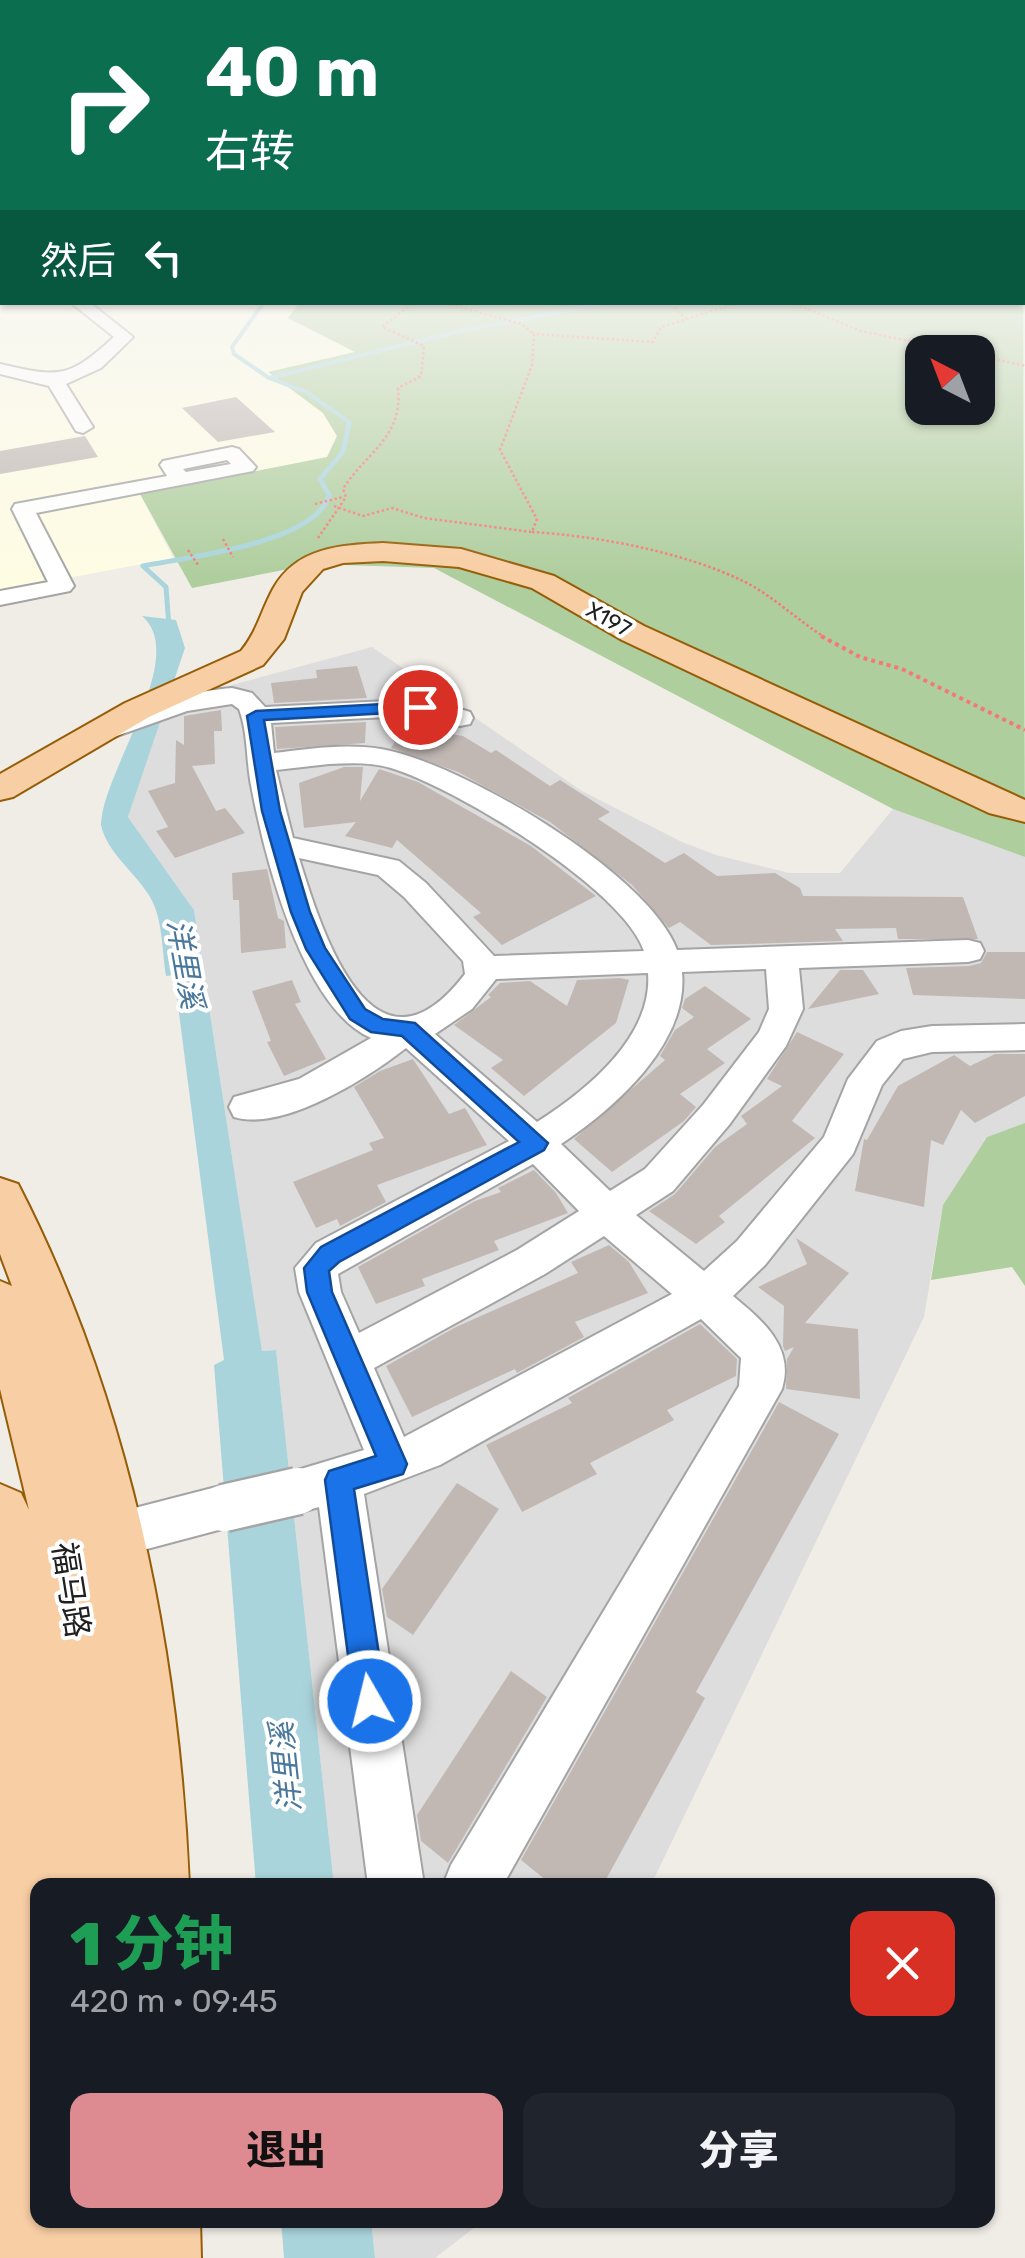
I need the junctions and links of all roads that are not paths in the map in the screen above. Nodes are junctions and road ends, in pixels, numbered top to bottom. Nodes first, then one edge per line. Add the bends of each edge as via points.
1 (92, 365) edge
2 (0, 370) edge
3 (56, 382) junction
4 (82, 427) dead end
5 (182, 480) dead end
6 (24, 510) junction
7 (0, 518) edge
8 (0, 598) edge
9 (183, 693) junction
10 (137, 708) junction
11 (256, 716) junction
12 (460, 718) dead end
13 (0, 751) edge
14 (262, 763) junction
15 (0, 789) edge
16 (1025, 811) edge
17 (281, 845) junction
18 (968, 951) dead end
19 (782, 959) junction
20 (662, 962) junction
21 (482, 968) junction
22 (408, 1029) junction
23 (1025, 1037) edge
24 (247, 1107) dead end
25 (536, 1143) junction
26 (0, 1198) edge
27 (608, 1215) junction
28 (704, 1297) junction
29 (0, 1304) edge
30 (348, 1360) junction
31 (393, 1464) junction
32 (319, 1486) junction
33 (0, 1513) edge
34 (113, 1535) junction
35 (32, 1878) edge
36 (94, 1878) edge
37 (152, 1878) edge
38 (395, 1878) edge
39 (474, 1878) edge
40 (30, 1946) edge
41 (89, 2228) edge
42 (158, 2228) edge
43 (19, 2258) edge
44 (88, 2258) edge
45 (159, 2258) edge

1 - 3 street
2 - 3 street
3 - 4 street
5 - 6 street
6 - 7 street
6 - 8 street via 62,586
9 - 10 main road, X197
9 - 11 street via 234,696
9 - 16 main road, X197 / X197 via 252,658 264,646 288,589 318,560 372,552 461,558 542,582 633,633
10 - 13 main road via 61,721
10 - 15 main road
11 - 12 street via 428,707
11 - 14 street
14 - 17 street
14 - 20 street via 369,756 452,782 634,907 654,934
17 - 21 street via 388,868 428,903
17 - 22 street via 316,949 358,1014 379,1026
18 - 19 street
19 - 20 street
19 - 27 street via 786,1008 767,1048 672,1168
20 - 21 street
20 - 25 street via 666,997 646,1040 604,1089
21 - 22 street via 450,1012
22 - 24 street via 304,1092
22 - 25 street
23 - 28 street via 932,1039 890,1050 866,1079 840,1144 751,1253
25 - 27 street
25 - 30 street via 321,1260 316,1278
26 - 34 main road via 66,1355
27 - 28 street
27 - 30 street
28 - 31 street
28 - 39 street via 756,1342 765,1380
29 - 36 main road, 福马路 via 26,1374 57,1497 89,1734
30 - 31 street
31 - 32 street
32 - 34 street, bridge
32 - 38 street
33 - 35 main road, 福马路 via 20,1660
34 - 37 main road via 141,1722
40 - 43 main road, 福马路
41 - 44 main road
42 - 45 main road

